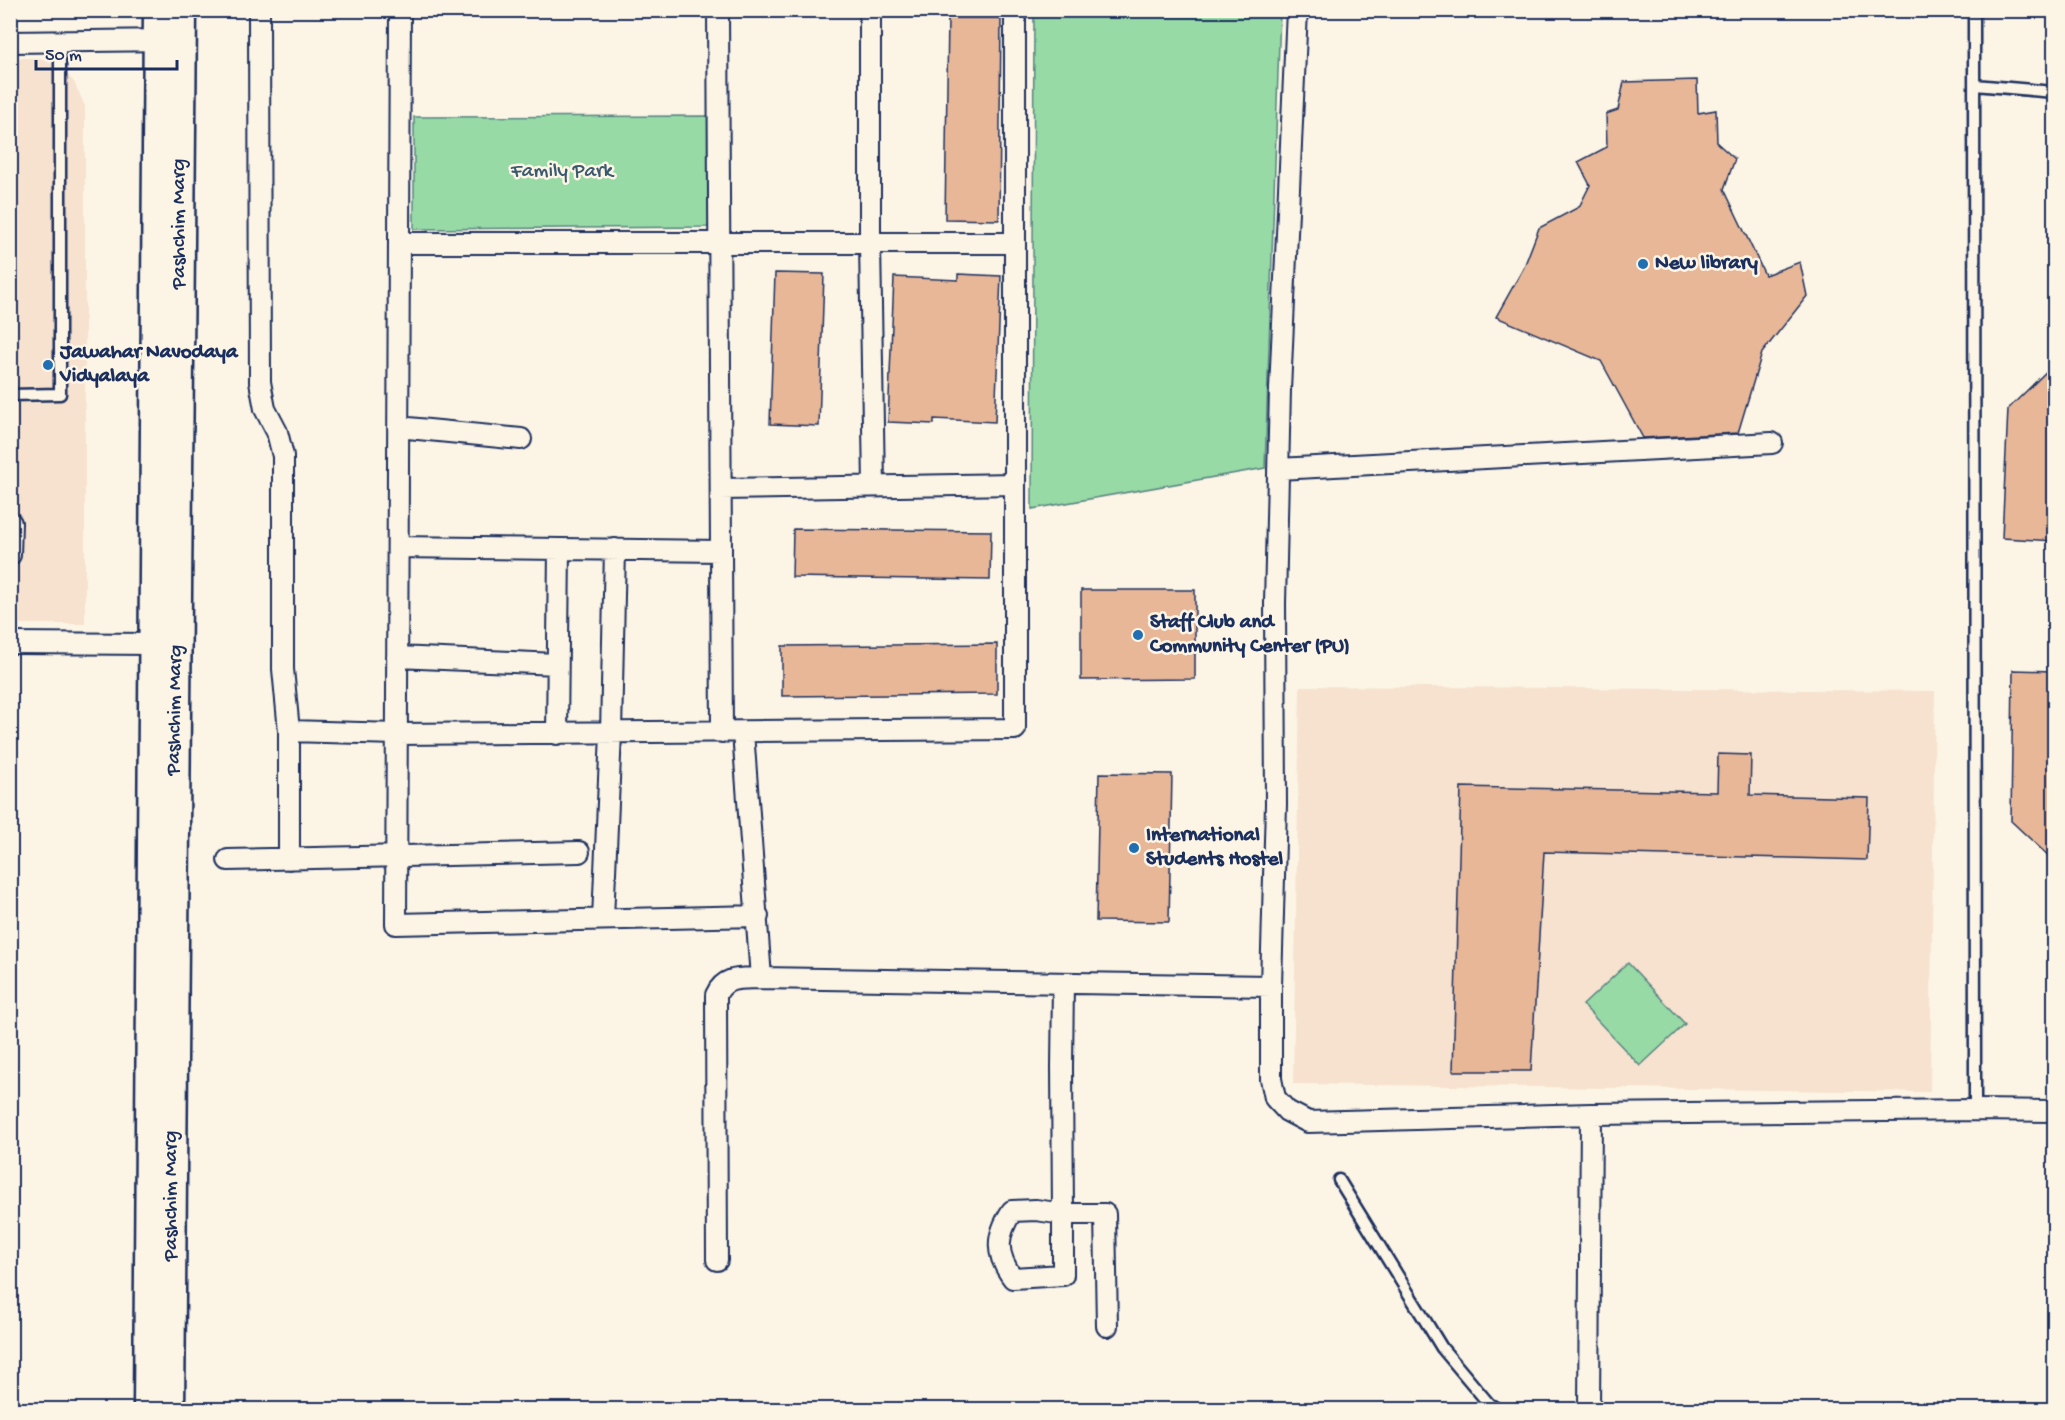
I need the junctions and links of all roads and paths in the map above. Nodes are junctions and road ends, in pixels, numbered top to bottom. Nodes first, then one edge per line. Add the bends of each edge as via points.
1 (158, 10) edge
2 (182, 10) edge
3 (260, 10) edge
4 (400, 10) edge
5 (718, 10) edge
6 (870, 10) edge
7 (1015, 10) edge
8 (1297, 10) edge
9 (1974, 10) edge
10 (170, 40) junction
11 (60, 41) junction
12 (10, 42) edge
13 (1975, 85) junction
14 (2055, 92) edge
15 (399, 243) junction
16 (720, 243) junction
17 (870, 243) junction
18 (1016, 243) junction
19 (10, 396) edge
20 (398, 427) junction
21 (521, 439) dead end
22 (1772, 443) dead end
23 (1278, 469) junction
24 (1015, 484) junction
25 (873, 486) junction
26 (721, 489) junction
27 (11, 523) edge
28 (398, 547) junction
29 (559, 549) junction
30 (615, 549) junction
31 (721, 551) junction
32 (10, 555) edge
33 (10, 643) edge
34 (154, 645) junction
35 (397, 657) junction
36 (557, 664) junction
37 (289, 731) junction
38 (722, 732) junction
39 (743, 732) junction
40 (611, 733) junction
41 (397, 734) junction
42 (557, 734) junction
43 (579, 852) dead end
44 (396, 857) junction
45 (289, 859) junction
46 (228, 860) dead end
47 (758, 916) junction
48 (603, 919) junction
49 (761, 978) junction
50 (1064, 983) junction
51 (1271, 986) junction
52 (1975, 1110) junction
53 (2055, 1111) edge
54 (1591, 1114) junction
55 (1339, 1180) dead end
56 (717, 1260) dead end
57 (1107, 1326) dead end
58 (148, 1410) edge
59 (170, 1410) edge
60 (1499, 1410) edge
61 (1589, 1410) edge

1 - 10 main road
2 - 10 main road, Pashchim Marg
3 - 37 street via 260,382 265,409 283,456 283,669
4 - 15 street
5 - 16 street
6 - 17 street
7 - 18 street
8 - 23 street
9 - 13 lane
10 - 11 street
10 - 34 main road
10 - 59 main road, Pashchim Marg
11 - 12 street
11 - 19 lane via 60,394
13 - 14 lane
13 - 52 lane
15 - 16 street
15 - 20 street
16 - 17 street
16 - 26 street
17 - 18 street
17 - 25 street
18 - 24 street
20 - 21 street
20 - 28 street
22 - 23 street
23 - 51 street
24 - 25 street
24 - 39 street via 1015,729
25 - 26 street
26 - 31 street
27 - 32 street
28 - 29 street
28 - 35 street
29 - 30 street
29 - 36 street
30 - 31 street
30 - 40 street
31 - 38 street
33 - 34 street
34 - 58 main road
35 - 36 street
35 - 41 street
36 - 42 street
37 - 41 street
37 - 45 street
38 - 39 street
38 - 40 street
39 - 47 street
40 - 42 street
40 - 48 street
41 - 42 street
41 - 44 street
43 - 44 street
44 - 45 street
44 - 48 street via 396,924
45 - 46 street
47 - 48 street
47 - 49 street
49 - 50 street
49 - 56 street via 728,980 716,995
50 - 51 street
50 - 57 street via 1063,1214 1105,1214
51 - 54 street via 1271,1079 1275,1098 1287,1111 1308,1122
52 - 53 street
52 - 54 street
54 - 61 street
55 - 60 lane via 1443,1348 1489,1404

